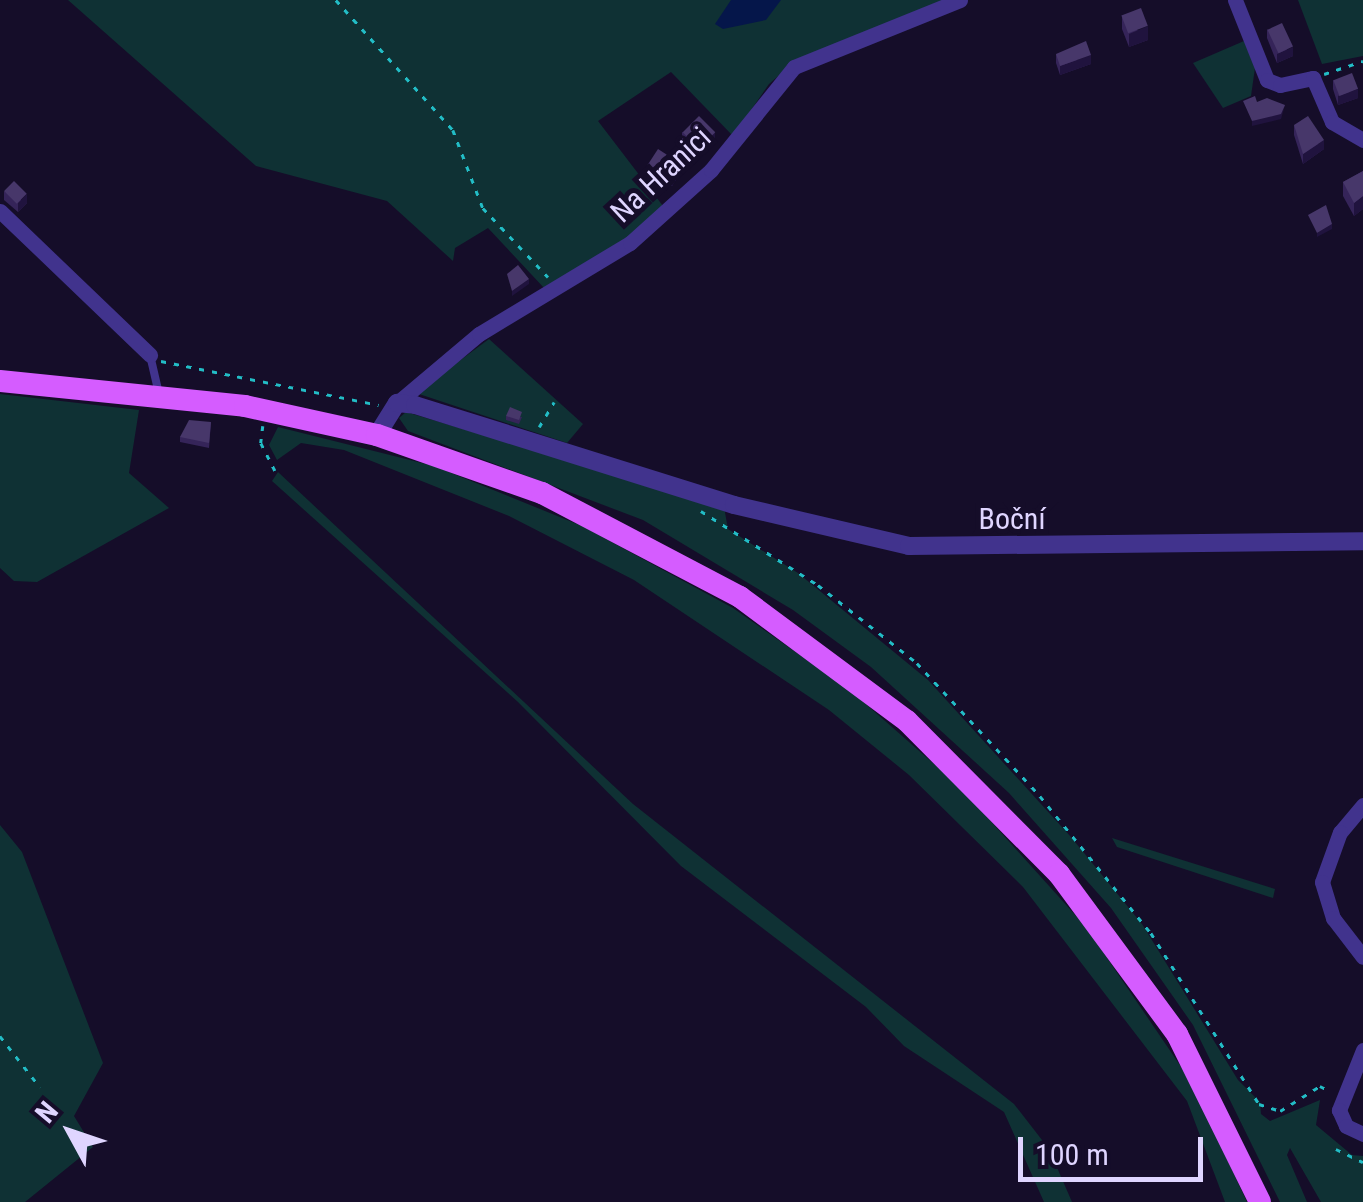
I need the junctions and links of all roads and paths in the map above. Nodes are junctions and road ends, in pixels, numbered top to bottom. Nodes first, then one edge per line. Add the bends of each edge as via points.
1 (336, 0) edge
2 (960, 0) edge
3 (1235, 0) edge
4 (1363, 61) edge
5 (1313, 78) junction
6 (1363, 140) edge
7 (0, 211) edge
8 (556, 290) junction
9 (150, 355) junction
10 (0, 382) edge
11 (159, 394) junction
12 (554, 402) dead end
13 (393, 407) junction
14 (265, 410) junction
15 (376, 435) junction
16 (532, 442) junction
17 (275, 471) dead end
18 (690, 502) dead end
19 (1363, 541) edge
20 (1363, 805) edge
21 (1363, 958) edge
22 (0, 1036) edge
23 (1363, 1050) edge
24 (40, 1087) dead end
25 (1339, 1104) junction
26 (1363, 1134) edge
27 (1336, 1149) dead end
28 (1363, 1162) edge
29 (1260, 1202) edge

1 - 8 path via 454,130 484,208
2 - 8 street, Na Hranici via 794,66 711,170 630,243
3 - 5 street via 1268,80 1280,85
4 - 5 path
5 - 6 street via 1332,122
7 - 9 street
8 - 13 street, Na Hranici via 479,334
9 - 11 lane
9 - 13 path
10 - 11 main road
11 - 14 main road
12 - 16 path
13 - 15 street
13 - 16 street, Boční
14 - 15 main road
14 - 17 path via 261,443
15 - 29 main road via 505,479 634,536 782,624 907,721 1024,834 1125,959 1201,1074
16 - 19 street, Boční via 909,546
18 - 25 path via 742,544 774,555 818,586 918,663 1040,796 1151,933 1259,1104 1280,1111 1320,1086
20 - 21 street via 1340,832 1322,882 1333,918
22 - 24 path
23 - 25 street
25 - 26 street via 1346,1126
27 - 28 path

